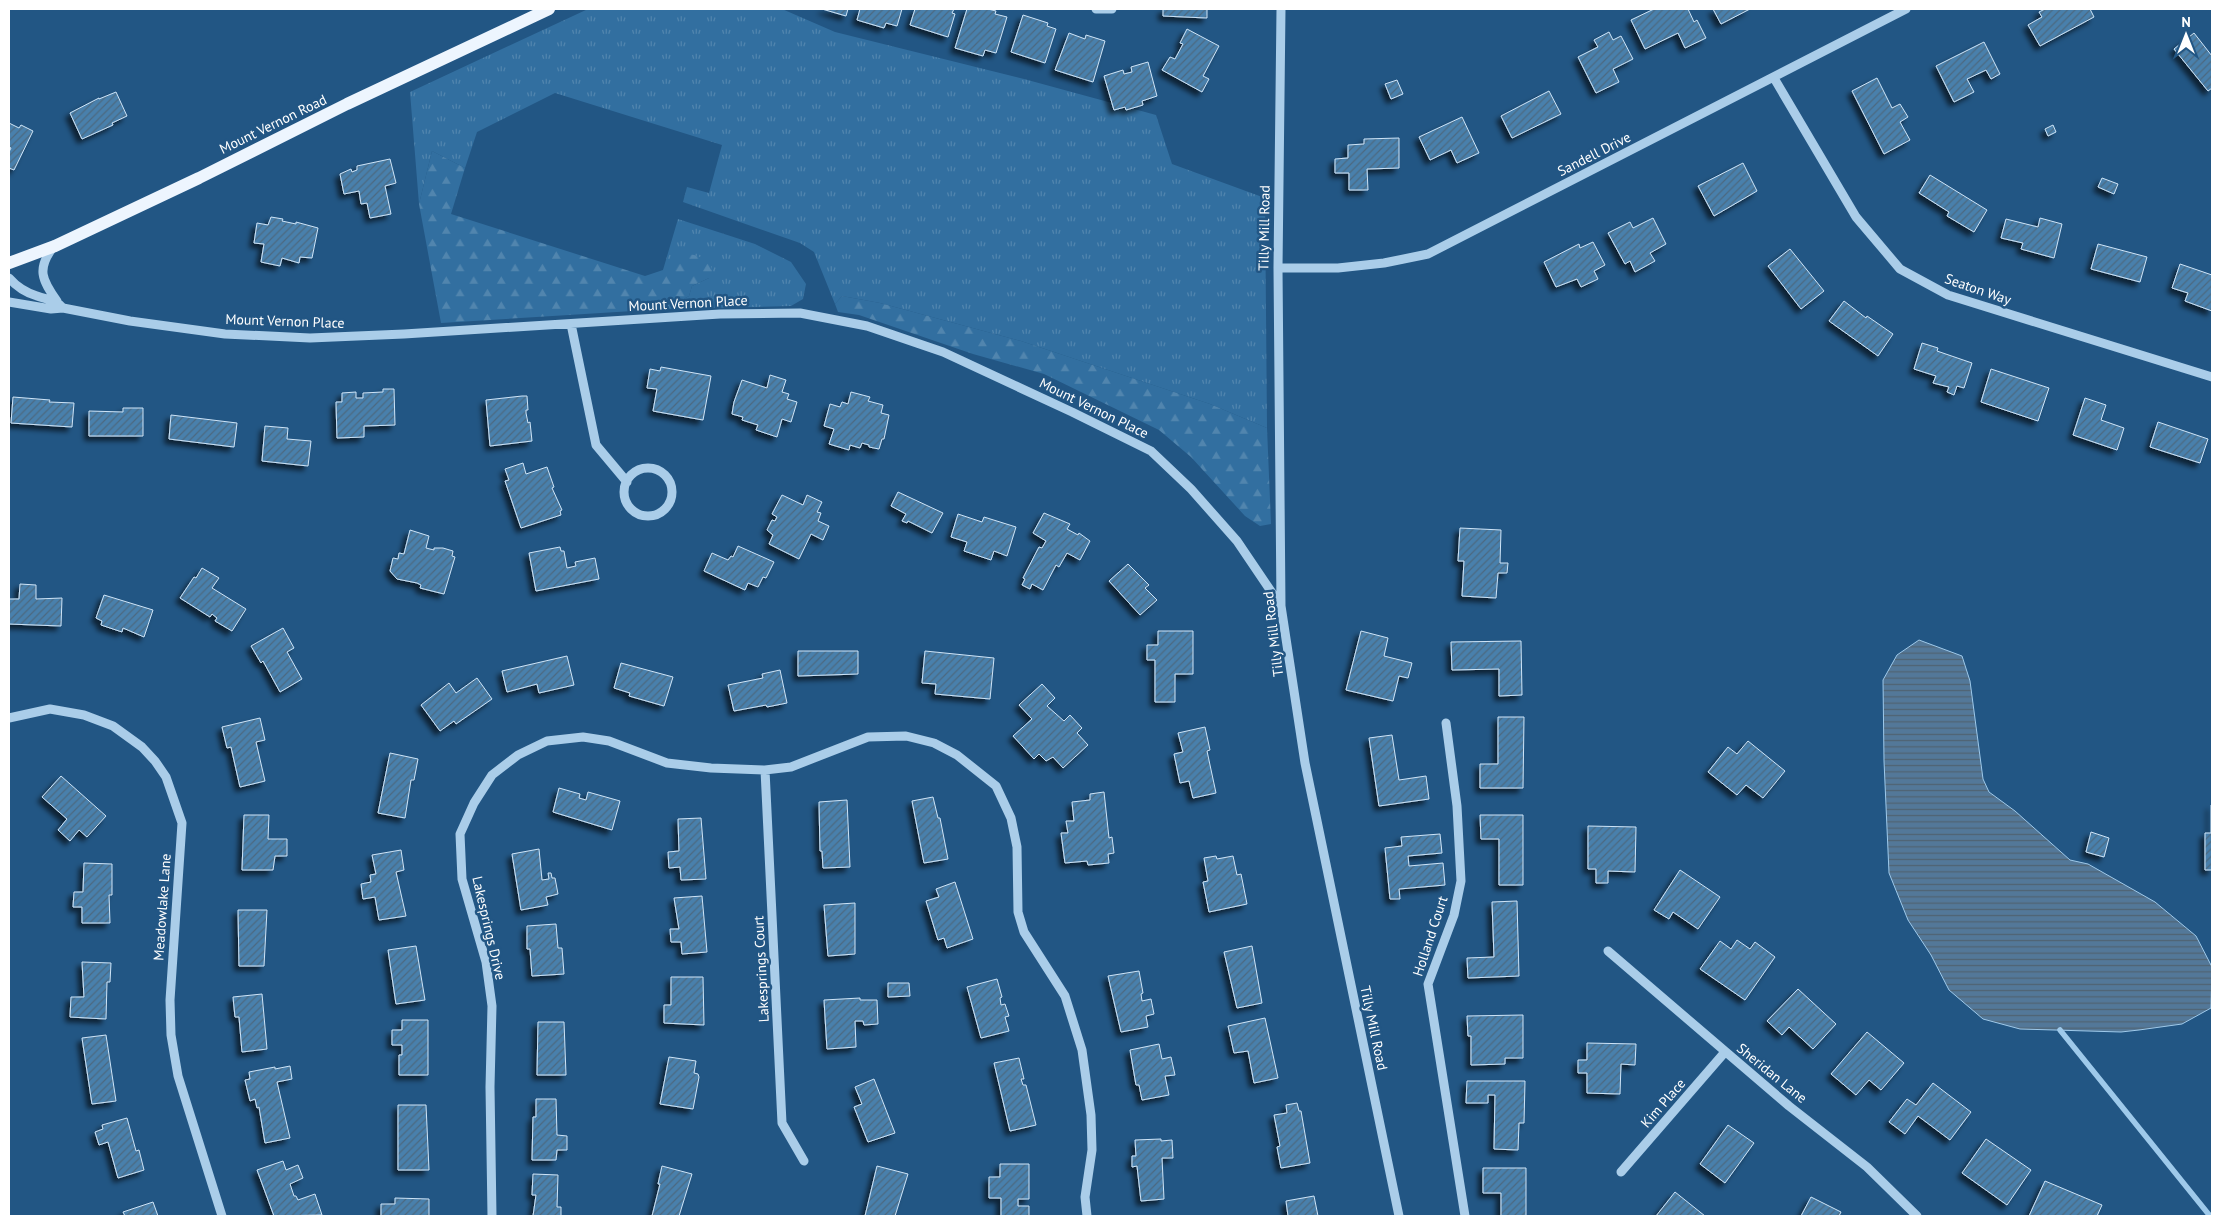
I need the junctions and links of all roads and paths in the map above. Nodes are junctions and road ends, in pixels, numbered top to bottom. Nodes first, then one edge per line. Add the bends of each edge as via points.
1 (549, 9) edge
2 (1096, 9) edge
3 (1112, 9) edge
4 (1281, 9) edge
5 (1906, 9) edge
6 (1774, 78) junction
7 (55, 246) junction
8 (9, 263) edge
9 (1278, 268) junction
10 (9, 278) edge
11 (9, 302) edge
12 (60, 305) junction
13 (571, 324) junction
14 (2212, 377) edge
15 (626, 482) junction
16 (1281, 606) junction
17 (9, 718) edge
18 (1446, 723) dead end
19 (765, 770) junction
20 (1608, 951) dead end
21 (1725, 1052) junction
22 (804, 1161) dead end
23 (1621, 1172) dead end
24 (222, 1216) edge
25 (492, 1216) edge
26 (1087, 1216) edge
27 (1399, 1216) edge
28 (1465, 1216) edge
29 (1917, 1216) edge

1 - 7 main road, Mount Vernon Road
2 - 3 street
4 - 9 street, Tilly Mill Road
5 - 6 street, Sandell Drive
6 - 9 street, Sandell Drive via 1428,254 1338,268
6 - 14 street, Seaton Way via 1856,217 1900,268 1948,295
7 - 8 main road, Mount Vernon Road
7 - 12 street via 44,262 43,278
9 - 16 street, Tilly Mill Road
10 - 12 street, Mount Vernon Place via 35,296
11 - 12 street via 51,309
12 - 13 street, Mount Vernon Place via 130,321 225,334 310,338
13 - 15 street via 596,445
13 - 16 street, Mount Vernon Place via 720,314 800,314 867,326 929,346 1151,452 1191,489 1237,541
15 - 15 street via 625,498 634,511 642,515 658,514 670,503 672,486 657,470 643,468
16 - 27 street, Tilly Mill Road via 1305,763
17 - 24 street, Meadowlake Lane via 50,709 106,723 142,747 166,777 182,823 170,1000 171,1034 178,1076
18 - 28 street, Holland Court via 1457,806 1461,881 1454,915 1428,984
19 - 22 street, Lakesprings Court via 782,1123
19 - 25 street, Lakesprings Drive via 667,763 609,741 583,737 547,742 518,755 492,775 474,803 460,834 462,879 486,962 492,1006
19 - 26 street, Lakesprings Drive via 791,767 868,737 906,736 934,743 957,755 996,786 1011,818 1017,847 1018,912 1024,932 1065,996 1082,1050 1091,1115 1092,1150 1085,1197
20 - 21 street, Sheridan Lane
21 - 23 street, Kim Place
21 - 29 street, Sheridan Lane via 1867,1167

